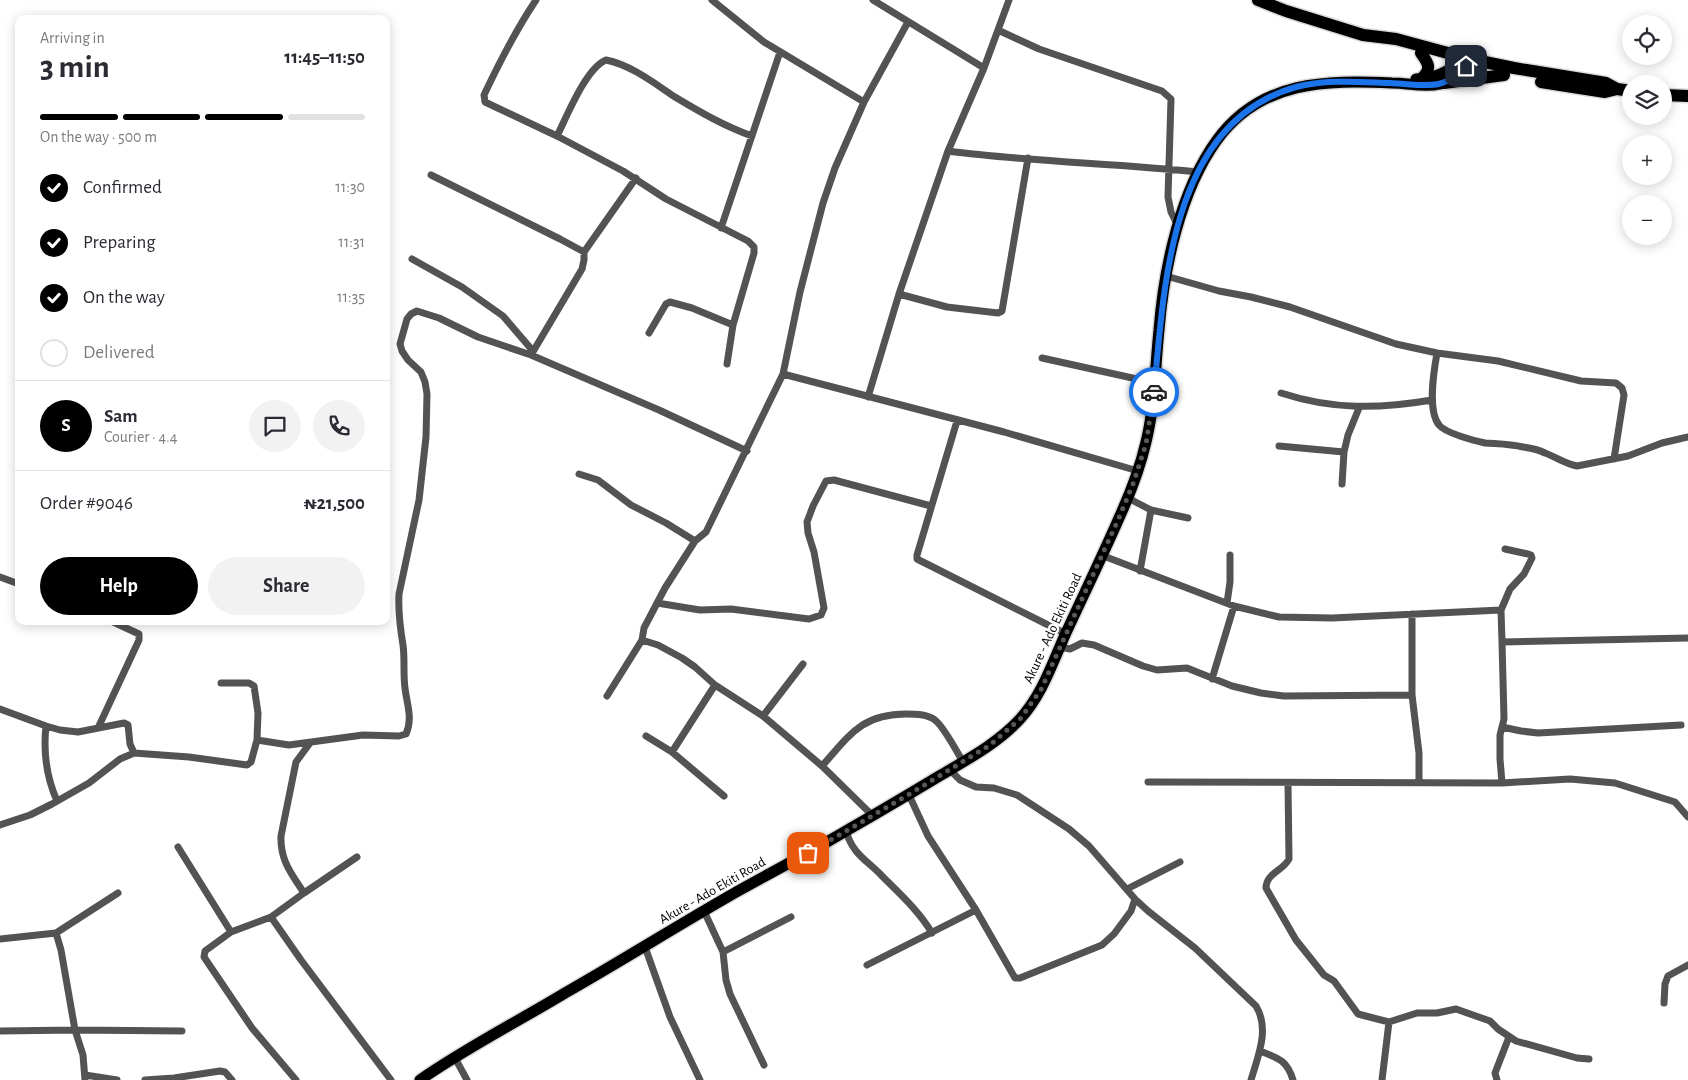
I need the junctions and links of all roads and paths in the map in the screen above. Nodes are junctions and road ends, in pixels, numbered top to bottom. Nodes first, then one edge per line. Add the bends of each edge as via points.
1 (536, 0) edge
2 (712, 0) edge
3 (873, 0) edge
4 (1009, 0) edge
5 (1258, 0) edge
6 (908, 22) junction
7 (998, 30) junction
8 (1383, 38) junction
9 (780, 52) junction
10 (1421, 53) junction
11 (1463, 61) junction
12 (984, 68) junction
13 (1504, 74) junction
14 (1421, 79) junction
15 (1403, 83) junction
16 (1444, 84) junction
17 (1617, 89) junction
18 (1622, 90) edge
19 (1672, 95) edge
20 (1688, 96) edge
21 (864, 102) junction
22 (557, 136) junction
23 (752, 136) junction
24 (948, 151) junction
25 (1028, 158) junction
26 (1168, 169) junction
27 (1198, 172) junction
28 (431, 175) dead end
29 (636, 178) junction
30 (1178, 226) junction
31 (721, 228) junction
32 (584, 252) junction
33 (412, 259) dead end
34 (1166, 276) junction
35 (899, 294) junction
36 (733, 325) junction
37 (649, 334) dead end
38 (532, 353) junction
39 (1437, 353) junction
40 (1042, 358) dead end
41 (727, 364) dead end
42 (783, 374) junction
43 (1155, 383) junction
44 (1281, 393) dead end
45 (868, 397) junction
46 (1432, 400) junction
47 (1359, 408) junction
48 (957, 421) junction
49 (1688, 437) edge
50 (1279, 446) dead end
51 (747, 451) junction
52 (1344, 452) junction
53 (1614, 459) junction
54 (1138, 471) junction
55 (580, 474) dead end
56 (1342, 484) dead end
57 (1128, 498) junction
58 (931, 506) junction
59 (1152, 510) junction
60 (1188, 518) dead end
61 (695, 541) junction
62 (1505, 549) dead end
63 (1101, 555) junction
64 (1230, 556) dead end
65 (1140, 571) junction
66 (0, 577) edge
67 (15, 583) edge
68 (657, 603) junction
69 (1231, 604) junction
70 (1501, 610) junction
71 (1412, 614) junction
72 (120, 625) edge
73 (1066, 634) junction
74 (1688, 638) edge
75 (642, 640) junction
76 (1502, 642) junction
77 (1060, 647) junction
78 (803, 664) dead end
79 (1212, 679) junction
80 (221, 683) dead end
81 (715, 685) junction
82 (1412, 695) junction
83 (607, 696) dead end
84 (0, 710) edge
85 (763, 716) junction
86 (1681, 725) dead end
87 (46, 726) junction
88 (1502, 727) junction
89 (98, 728) junction
90 (646, 736) dead end
91 (257, 740) junction
92 (310, 743) junction
93 (672, 752) junction
94 (134, 753) junction
95 (963, 762) junction
96 (822, 766) junction
97 (950, 770) junction
98 (1148, 782) dead end
99 (1288, 782) junction
100 (1419, 782) junction
101 (1502, 783) junction
102 (908, 795) junction
103 (724, 796) dead end
104 (57, 801) junction
105 (873, 816) junction
106 (1688, 816) edge
107 (0, 825) edge
108 (846, 831) junction
109 (178, 847) dead end
110 (357, 857) dead end
111 (1180, 862) dead end
112 (1127, 889) junction
113 (118, 893) dead end
114 (304, 893) junction
115 (1135, 898) junction
116 (976, 910) junction
117 (704, 911) junction
118 (271, 917) junction
119 (791, 917) dead end
120 (231, 932) junction
121 (932, 932) junction
122 (56, 933) junction
123 (0, 939) edge
124 (645, 947) junction
125 (723, 952) junction
126 (867, 965) dead end
127 (1688, 965) edge
128 (1664, 1002) dead end
129 (1389, 1022) junction
130 (75, 1030) junction
131 (182, 1031) dead end
132 (1, 1032) edge
133 (1509, 1037) junction
134 (1260, 1051) junction
135 (454, 1058) junction
136 (1589, 1059) dead end
137 (764, 1065) dead end
138 (85, 1078) edge
139 (118, 1080) edge
140 (145, 1080) edge
141 (232, 1080) edge
142 (296, 1080) edge
143 (391, 1080) edge
144 (420, 1080) edge
145 (468, 1080) edge
146 (700, 1080) edge
147 (1251, 1080) edge
148 (1293, 1080) edge
149 (1382, 1080) edge
150 (1497, 1080) edge

1 - 22 street via 483,99
2 - 9 street
3 - 6 street
4 - 7 street
5 - 8 highway via 1363,35
6 - 12 street
6 - 21 street
7 - 12 street
7 - 26 street via 1039,49 1162,91 1170,99
8 - 10 highway
8 - 11 highway via 1396,38
9 - 21 street
9 - 23 street
10 - 11 highway
10 - 14 highway via 1428,65 1427,73
11 - 13 highway
11 - 14 main road via 1441,74
11 - 16 main road via 1455,78
11 - 17 highway via 1606,83
12 - 24 street
13 - 16 highway
13 - 17 highway via 1605,92
14 - 15 main road
15 - 16 main road, Akure - Ado Ekiti Road via 1418,86
15 - 27 main road, Akure - Ado Ekiti Road via 1307,84 1278,94 1231,124 1212,147
17 - 18 highway
19 - 20 highway
21 - 42 street via 823,203
22 - 23 street via 587,77 606,60 642,76 713,120
22 - 29 street
23 - 31 street
24 - 25 street
24 - 35 street
25 - 26 street
25 - 35 street via 1002,311 947,306
26 - 27 street
26 - 30 street via 1168,197
27 - 30 main road, Akure - Ado Ekiti Road
28 - 32 street
29 - 31 street via 666,200
29 - 32 street
30 - 34 main road, Akure - Ado Ekiti Road
31 - 36 street via 754,247
32 - 38 street via 582,270
33 - 38 street via 462,287 503,316
34 - 39 street via 1290,307 1376,339
34 - 43 main road, Akure - Ado Ekiti Road
35 - 45 street
36 - 37 street via 670,302
36 - 41 street
38 - 51 street
38 - 92 street via 478,337 427,313 417,311 407,319 400,344 408,360 421,372 427,394 423,475 398,610 410,726 406,734 399,736 363,735
39 - 46 street
39 - 53 street via 1498,361 1581,381 1616,383 1624,395
40 - 43 street
42 - 45 street
42 - 51 street
43 - 54 main road, Akure - Ado Ekiti Road via 1146,444
44 - 47 street
45 - 48 street
46 - 47 street
46 - 53 street via 1439,425 1467,438 1530,448 1577,466
47 - 52 street
48 - 54 street
48 - 58 street
49 - 53 street
50 - 52 street
51 - 61 street via 706,532
52 - 56 street
54 - 57 main road, Akure - Ado Ekiti Road
55 - 61 street via 598,480 631,505
57 - 59 street
57 - 63 main road, Akure - Ado Ekiti Road
58 - 68 street via 834,480 826,481 807,522 824,608 822,615 816,618 731,608 700,610
58 - 73 street via 918,559
59 - 60 street
59 - 65 street
61 - 68 street
62 - 70 street via 1528,554 1532,558 1524,574 1510,589
63 - 65 street
63 - 73 main road, Akure - Ado Ekiti Road
64 - 69 street
65 - 69 street
66 - 67 street
68 - 75 street via 644,628
69 - 71 street via 1279,617
69 - 79 street
70 - 71 street
70 - 76 street
71 - 82 street
72 - 89 street via 139,634 139,640
73 - 77 main road, Akure - Ado Ekiti Road
74 - 76 street
75 - 81 street via 658,644 682,658
75 - 83 street
76 - 88 street
77 - 79 street via 1070,649 1086,643 1157,670 1187,668
77 - 95 main road, Akure - Ado Ekiti Road via 1042,688 1021,718 990,745
78 - 85 street
79 - 82 street via 1284,696
80 - 91 street via 249,683 254,686
81 - 85 street
81 - 93 street
82 - 100 street
84 - 87 street
85 - 96 street
86 - 88 street via 1538,733
87 - 89 street via 78,732
87 - 104 street via 44,756
88 - 101 street
89 - 94 street via 126,723
90 - 93 street
91 - 92 street via 289,745
91 - 94 street via 251,762 247,765
92 - 114 street via 296,762 284,814 281,848 282,857
93 - 103 street
94 - 104 street
95 - 96 street via 937,721 927,716 897,714 867,721 852,732
95 - 97 main road, Akure - Ado Ekiti Road
96 - 105 street
97 - 102 main road, Akure - Ado Ekiti Road
97 - 112 street via 960,780 976,787 1017,795 1069,829 1089,846
98 - 99 street
99 - 100 street
99 - 129 street via 1289,859 1269,878 1266,888 1296,940 1324,975 1334,981 1358,1014
100 - 101 street
101 - 106 street via 1570,779 1615,783 1675,802
102 - 105 main road, Akure - Ado Ekiti Road
102 - 116 street via 928,836
104 - 107 street
105 - 108 main road, Akure - Ado Ekiti Road
108 - 117 main road, Akure - Ado Ekiti Road
108 - 121 street via 854,851 913,907
109 - 120 street
110 - 114 street
111 - 112 street
112 - 115 street
113 - 122 street
114 - 118 street
115 - 116 street via 1131,911 1102,945 1020,978 1012,974
115 - 134 street via 1195,948 1256,1006 1264,1027
116 - 121 street
117 - 124 main road, Akure - Ado Ekiti Road
117 - 125 street
118 - 120 street
118 - 143 street
119 - 125 street
120 - 142 street via 204,951 204,958 252,1028
121 - 126 street
122 - 123 street
122 - 130 street via 62,950
124 - 135 main road, Akure - Ado Ekiti Road
124 - 146 street via 670,1017
125 - 137 street via 730,994
127 - 128 street via 1668,976
129 - 133 street via 1417,1013 1456,1009 1490,1021
129 - 149 street
130 - 131 street
130 - 132 street
130 - 138 street via 83,1055
133 - 136 street via 1548,1051
133 - 150 street via 1495,1073
134 - 147 street
134 - 148 street via 1286,1064
135 - 144 main road, Akure - Ado Ekiti Road
135 - 145 street
138 - 139 street
140 - 141 street via 220,1071

